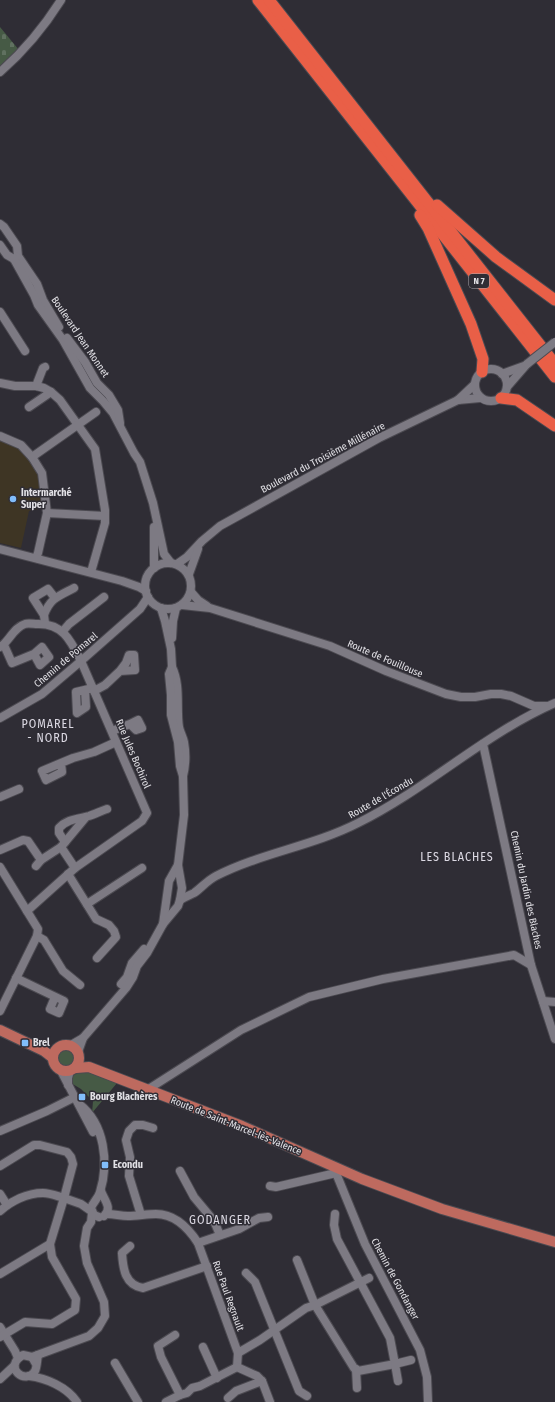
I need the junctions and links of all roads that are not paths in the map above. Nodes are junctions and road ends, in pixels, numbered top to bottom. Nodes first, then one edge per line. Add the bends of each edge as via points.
1 (62, 0) edge
2 (258, 0) edge
3 (269, 0) edge
4 (0, 72) edge
5 (404, 185) junction
6 (418, 189) junction
7 (0, 224) edge
8 (0, 245) edge
9 (16, 258) junction
10 (555, 300) edge
11 (0, 312) edge
12 (555, 342) edge
13 (25, 351) dead end
14 (555, 364) edge
15 (526, 365) junction
16 (45, 368) dead end
17 (482, 372) junction
18 (502, 374) junction
19 (555, 377) edge
20 (0, 383) edge
21 (474, 385) junction
22 (36, 386) junction
23 (507, 387) junction
24 (51, 392) junction
25 (480, 398) junction
26 (501, 398) junction
27 (458, 400) junction
28 (29, 407) dead end
29 (96, 412) dead end
30 (78, 424) junction
31 (555, 426) edge
32 (0, 436) edge
33 (134, 453) junction
34 (32, 457) junction
35 (47, 512) junction
36 (105, 516) junction
37 (202, 541) junction
38 (0, 549) edge
39 (36, 558) junction
40 (174, 563) junction
41 (154, 568) junction
42 (91, 572) junction
43 (189, 574) junction
44 (147, 576) junction
45 (122, 581) junction
46 (74, 588) dead end
47 (191, 592) junction
48 (147, 594) junction
49 (104, 597) dead end
50 (55, 598) junction
51 (158, 606) junction
52 (179, 606) junction
53 (210, 608) junction
54 (140, 609) junction
55 (44, 619) junction
56 (63, 631) junction
57 (2, 646) edge
58 (170, 649) junction
59 (34, 654) dead end
60 (81, 661) junction
61 (120, 671) dead end
62 (91, 690) junction
63 (552, 705) edge
64 (0, 718) edge
65 (130, 724) dead end
66 (112, 731) junction
67 (116, 742) junction
68 (483, 744) junction
69 (61, 763) dead end
70 (18, 789) dead end
71 (0, 797) edge
72 (107, 809) dead end
73 (86, 817) junction
74 (63, 845) junction
75 (0, 850) edge
76 (0, 867) edge
77 (142, 868) dead end
78 (72, 871) junction
79 (176, 875) junction
80 (182, 888) junction
81 (190, 894) junction
82 (180, 900) junction
83 (87, 904) junction
84 (27, 911) junction
85 (168, 913) junction
86 (37, 936) junction
87 (97, 958) dead end
88 (531, 965) junction
89 (16, 978) junction
90 (80, 985) dead end
91 (543, 1001) junction
92 (555, 1002) edge
93 (0, 1011) edge
94 (51, 1013) dead end
95 (0, 1030) edge
96 (555, 1039) edge
97 (76, 1052) junction
98 (54, 1054) junction
99 (89, 1067) junction
100 (69, 1070) junction
101 (147, 1090) junction
102 (77, 1100) junction
103 (153, 1128) dead end
104 (0, 1131) edge
105 (0, 1166) edge
106 (180, 1171) dead end
107 (337, 1171) junction
108 (270, 1186) dead end
109 (0, 1194) edge
110 (64, 1198) junction
111 (7, 1205) junction
112 (99, 1208) junction
113 (0, 1211) edge
114 (336, 1214) dead end
115 (141, 1215) junction
116 (268, 1218) dead end
117 (220, 1235) junction
118 (555, 1242) edge
119 (198, 1243) junction
120 (50, 1244) junction
121 (130, 1246) dead end
122 (297, 1260) dead end
123 (207, 1266) junction
124 (246, 1273) dead end
125 (0, 1274) edge
126 (369, 1278) dead end
127 (360, 1282) junction
128 (315, 1305) junction
129 (274, 1330) junction
130 (2, 1333) edge
131 (175, 1335) dead end
132 (203, 1346) dead end
133 (238, 1353) junction
134 (17, 1360) junction
135 (411, 1360) dead end
136 (115, 1363) dead end
137 (395, 1364) junction
138 (36, 1365) junction
139 (237, 1367) junction
140 (356, 1369) junction
141 (217, 1378) junction
142 (0, 1379) edge
143 (262, 1380) junction
144 (398, 1381) dead end
145 (358, 1388) dead end
146 (180, 1395) junction
147 (307, 1396) dead end
148 (228, 1398) dead end
149 (169, 1401) edge
150 (76, 1402) edge
151 (138, 1402) edge
152 (270, 1402) edge
153 (428, 1402) edge

1 - 4 street via 25,48
2 - 5 highway, N 7
3 - 6 highway, N 7
5 - 17 highway via 410,201 428,228 472,324 483,359
5 - 19 highway, N 7
6 - 10 highway via 496,256
6 - 14 highway, N 7
7 - 9 street, Boulevard Jean Monnet via 17,246
8 - 9 street, Boulevard Jean Monnet via 7,255
9 - 33 street, Boulevard Jean Monnet via 38,305 63,340 90,388 113,413
11 - 13 street
12 - 15 street, bridge
15 - 18 street
15 - 23 street
16 - 22 street
17 - 18 street via 492,369
17 - 21 street
18 - 23 street
20 - 22 street
21 - 25 street
21 - 27 street, Boulevard du Troisième Millénaire
22 - 24 street
23 - 26 street
24 - 28 street
24 - 30 street
25 - 26 street via 488,402
25 - 27 street, Boulevard du Troisième Millénaire
26 - 31 highway via 517,400
27 - 37 street, Boulevard du Troisième Millénaire via 344,456 220,526
29 - 30 street
30 - 34 street
30 - 36 street via 95,449
32 - 34 street via 21,445
33 - 40 street, Boulevard Jean Monnet via 149,488 164,554
33 - 41 street, Boulevard Jean Monnet via 154,524
34 - 35 street via 42,473
35 - 36 street
35 - 39 street
36 - 42 street via 104,529
37 - 40 street, Boulevard du Troisième Millénaire via 187,558
37 - 43 street, Boulevard du Troisième Millénaire
38 - 39 street
39 - 42 street
40 - 41 street via 162,563
40 - 43 street
41 - 44 street
42 - 45 street
43 - 47 street
44 - 45 street via 135,582
44 - 48 street
45 - 48 street via 139,587
46 - 50 street
47 - 52 street via 186,601
47 - 53 street, Route de Fouillouse
48 - 51 street
48 - 54 street, Chemin de Pomarel
49 - 56 street
50 - 55 street via 48,604
50 - 55 street via 48,589 33,598
51 - 52 street via 166,609
51 - 54 street, Chemin de Pomarel
51 - 58 street via 165,621
52 - 53 street, Route de Fouillouse
52 - 58 street via 173,621
53 - 63 street, Route de Fouillouse via 330,646 446,694 461,697 501,694 534,706
54 - 60 street, Chemin de Pomarel
55 - 56 street
55 - 57 street via 24,624 10,635
56 - 60 street, Rue Jules Bochirol via 72,642
57 - 59 street via 12,663
58 - 79 street via 171,715 183,776 184,814
60 - 62 street, Rue Jules Bochirol
60 - 64 street, Chemin de Pomarel via 42,694
61 - 62 street via 105,685
62 - 66 street, Rue Jules Bochirol
63 - 68 street, Route de l'Écondu via 511,725
65 - 66 street
66 - 67 street, Rue Jules Bochirol
67 - 69 street
67 - 78 street, Rue Jules Bochirol via 147,813 142,821
68 - 81 street, Route de l'Écondu via 434,778 357,824 215,877
68 - 88 street, Chemin du Jardin des Blaches
70 - 71 street
72 - 73 street
73 - 74 street
73 - 74 street via 75,818 59,828
74 - 75 street via 39,863 28,841 23,840
74 - 78 street
76 - 84 street
77 - 83 street
78 - 83 street
78 - 84 street, Rue Jules Bochirol
79 - 80 street
79 - 85 street via 169,881
80 - 81 street
80 - 82 street
81 - 82 street, Route de l'Écondu
82 - 85 street via 178,906
83 - 87 street via 96,919 109,925 116,937
84 - 86 street via 38,929
85 - 97 street via 153,941 132,963 111,1004 83,1038
86 - 89 street
86 - 90 street via 44,940 63,971
88 - 91 street, Chemin du Jardin des Blaches
88 - 101 street via 514,955 383,979 310,997 241,1030
89 - 93 street
89 - 94 street via 64,1002 59,1013
91 - 92 street
91 - 96 street, Chemin du Jardin des Blaches
95 - 98 main road
97 - 98 main road via 63,1045
97 - 99 main road, Route de Saint-Marcel-lès-Valence
97 - 100 main road via 79,1063
98 - 100 main road via 55,1066
99 - 100 main road, Route de Saint-Marcel-lès-Valence
99 - 101 main road, Route de Saint-Marcel-lès-Valence
100 - 102 street via 68,1085
101 - 107 main road, Route de Saint-Marcel-lès-Valence via 242,1126
102 - 104 street
102 - 112 street via 97,1128 105,1154
103 - 115 street via 135,1125 129,1131 126,1140 130,1157 130,1176
105 - 110 street via 34,1145 40,1144 67,1152 73,1164
106 - 117 street via 194,1197 214,1221
107 - 108 street via 276,1188
107 - 118 main road, Route de Saint-Marcel-lès-Valence via 442,1209
107 - 153 street, Chemin de Gondanger via 365,1244 420,1350 427,1377
109 - 111 street
110 - 111 street via 43,1193 28,1194
110 - 112 street, Rue Paul Regnault
110 - 120 street
111 - 113 street
112 - 115 street, Rue Paul Regnault via 126,1216
112 - 138 street via 87,1228 84,1246 87,1263 104,1302 105,1316 98,1328 89,1336
114 - 127 street via 334,1225 337,1239
115 - 119 street, Rue Paul Regnault via 158,1214 170,1217 190,1231
116 - 117 street via 259,1218 239,1229
117 - 119 street
119 - 123 street, Rue Paul Regnault
120 - 125 street
120 - 130 street via 52,1257 76,1299 75,1310 52,1324 24,1322
121 - 123 street via 122,1253 123,1268 135,1287 144,1288
122 - 128 street
123 - 133 street, Rue Paul Regnault
124 - 129 street via 255,1282
126 - 127 street
127 - 128 street
127 - 137 street via 390,1338
128 - 129 street via 306,1308
128 - 140 street
129 - 133 street
129 - 147 street via 299,1391
130 - 134 street
131 - 146 street via 158,1346
132 - 141 street
133 - 139 street, Rue Paul Regnault
134 - 138 street
134 - 138 street via 20,1376 29,1376
134 - 142 street
135 - 137 street
136 - 151 street
137 - 140 street via 358,1371
137 - 144 street
138 - 150 street via 70,1392
139 - 141 street
139 - 143 street
140 - 145 street
141 - 146 street
143 - 148 street via 236,1391
143 - 152 street
146 - 149 street

